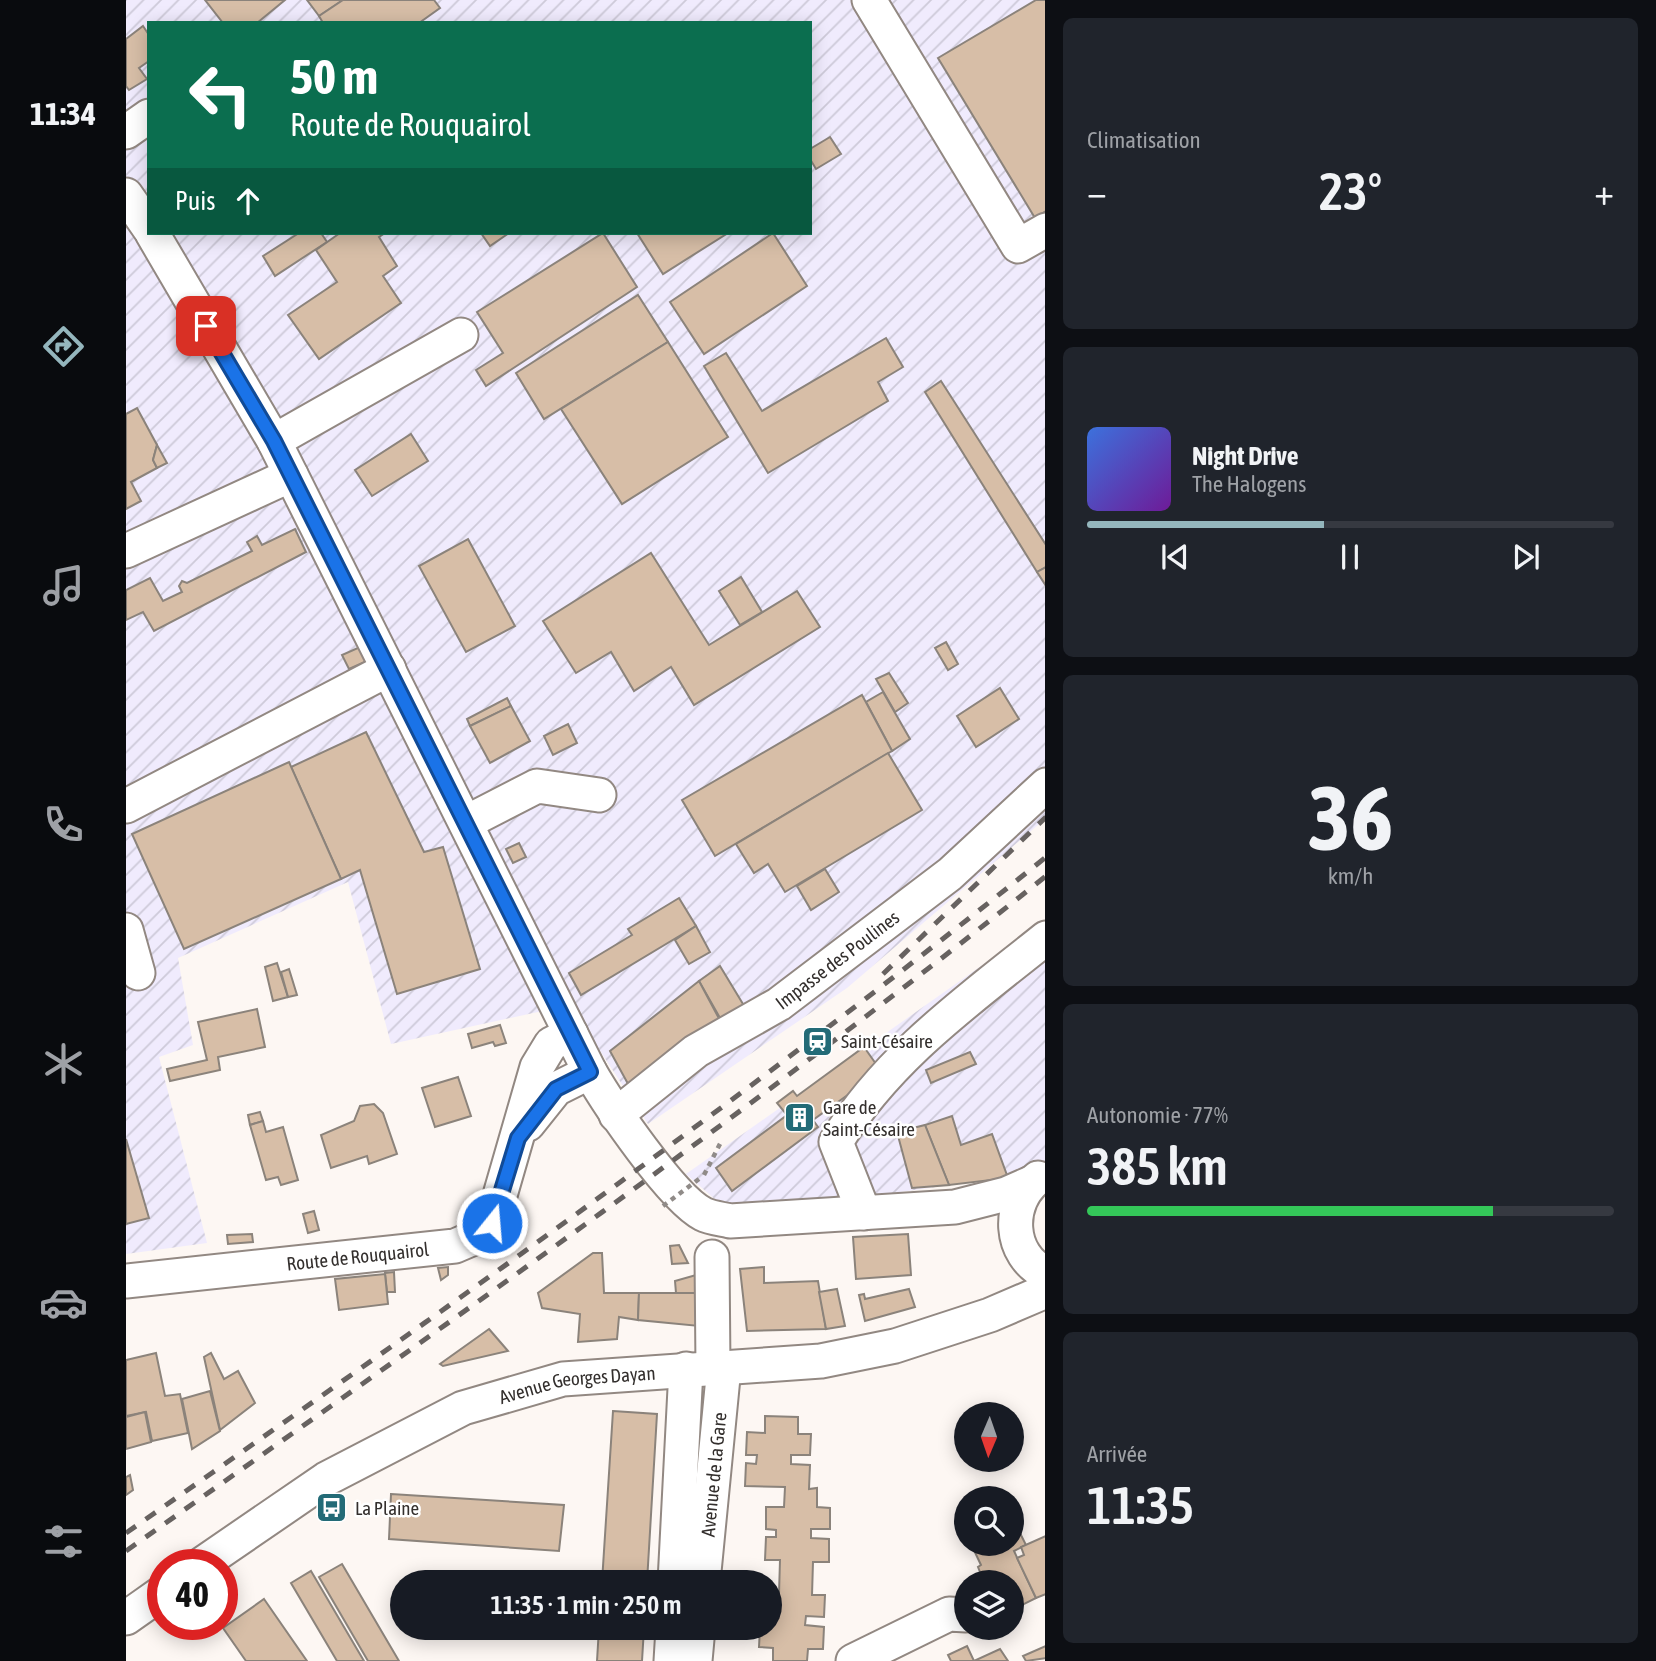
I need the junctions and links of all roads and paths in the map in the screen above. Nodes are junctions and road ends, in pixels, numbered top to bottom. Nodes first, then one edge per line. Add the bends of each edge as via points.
1 (869, 0) edge
2 (147, 117) edge
3 (126, 132) edge
4 (126, 195) edge
5 (147, 225) edge
6 (1045, 230) edge
7 (153, 235) edge
8 (461, 335) dead end
9 (274, 441) junction
10 (290, 475) junction
11 (126, 551) edge
12 (389, 669) junction
13 (1045, 785) edge
14 (600, 795) dead end
15 (126, 806) edge
16 (467, 822) junction
17 (126, 930) edge
18 (1045, 938) edge
19 (138, 973) dead end
20 (571, 1034) junction
21 (595, 1080) junction
22 (616, 1115) junction
23 (518, 1138) junction
24 (722, 1140) dead end
25 (1038, 1178) edge
26 (682, 1191) junction
27 (955, 1207) junction
28 (864, 1213) junction
29 (1017, 1240) junction
30 (712, 1257) dead end
31 (1045, 1273) edge
32 (126, 1281) edge
33 (1045, 1291) edge
34 (990, 1314) junction
35 (708, 1367) junction
36 (224, 1549) edge
37 (677, 1570) edge
38 (703, 1570) edge
39 (147, 1603) edge
40 (954, 1614) edge
41 (126, 1618) edge
42 (672, 1640) edge
43 (697, 1640) edge
44 (671, 1661) edge
45 (695, 1661) edge
46 (853, 1661) edge

1 - 6 street via 1018,246
2 - 3 street
4 - 5 street
7 - 9 street
8 - 9 street
9 - 10 street
10 - 11 street
10 - 12 street
12 - 15 street
12 - 16 street
13 - 22 street, Impasse des Poulines via 940,881 779,1004 696,1051
14 - 16 street via 537,786
16 - 20 street
17 - 19 street
18 - 28 street via 919,1040 856,1108 835,1142
20 - 21 street
20 - 23 street, Route de Rouquairol via 551,1044 537,1067
21 - 22 street
21 - 23 street, Route de Rouquairol via 556,1089
22 - 26 street
23 - 32 street, Route de Rouquairol via 492,1223 477,1237 455,1246
24 - 26 path
25 - 27 street via 1006,1194
25 - 29 street via 1017,1206
26 - 28 street via 703,1214 730,1221
27 - 28 street
27 - 29 street via 1003,1221
29 - 31 street via 1029,1261
29 - 34 street via 1014,1273 1005,1297
30 - 35 street
33 - 34 street, Avenue Georges Dayan
34 - 35 street, Avenue Georges Dayan via 895,1346 833,1358
35 - 36 street, Avenue Georges Dayan via 563,1379 463,1408 326,1479
35 - 37 street, Avenue de la Gare
35 - 38 street, Avenue de la Gare
39 - 41 street
40 - 46 street
42 - 44 street
43 - 45 street

